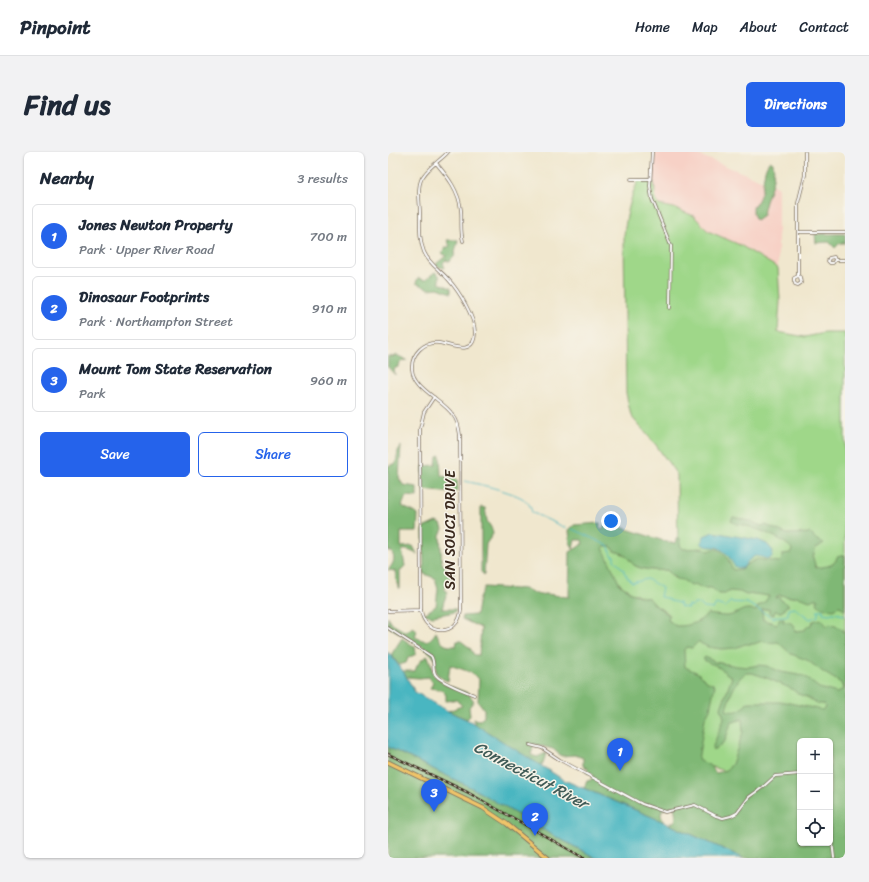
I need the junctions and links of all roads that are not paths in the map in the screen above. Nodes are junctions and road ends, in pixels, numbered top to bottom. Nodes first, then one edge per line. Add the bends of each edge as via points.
1 (448, 152) edge
2 (652, 152) edge
3 (805, 152) edge
4 (436, 163) junction
5 (632, 179) dead end
6 (650, 179) junction
7 (798, 232) junction
8 (845, 232) edge
9 (463, 241) dead end
10 (835, 260) dead end
11 (845, 260) edge
12 (798, 276) junction
13 (670, 308) dead end
14 (434, 397) junction
15 (421, 610) junction
16 (388, 611) edge
17 (388, 628) edge
18 (474, 695) dead end
19 (530, 745) dead end
20 (388, 762) edge
21 (797, 774) edge
22 (833, 846) edge
23 (548, 858) edge
24 (834, 858) edge

1 - 4 street, SAN SOUCI DRIVE
2 - 6 street
3 - 7 street via 805,175 798,200
4 - 9 street via 458,194
4 - 14 street, SAN SOUCI DRIVE via 424,174 421,182 421,244 430,262 462,296 474,333 472,343 466,347 433,343 423,346 416,353 412,362 414,376
5 - 6 street
6 - 13 street via 653,201 671,246
7 - 8 street
7 - 12 street
10 - 11 street
12 - 12 street via 802,280 798,285 794,281
14 - 15 street, SAN SOUCI DRIVE via 424,412 420,429
14 - 15 street, SAN SOUCI DRIVE via 454,416 459,428 461,610 457,622 449,628 436,630 424,620
15 - 16 street
17 - 18 street via 431,656 437,676 446,683
19 - 21 street via 542,748 642,804 664,812 695,805 716,816 731,816 775,776
20 - 23 main road via 483,808
22 - 24 street

